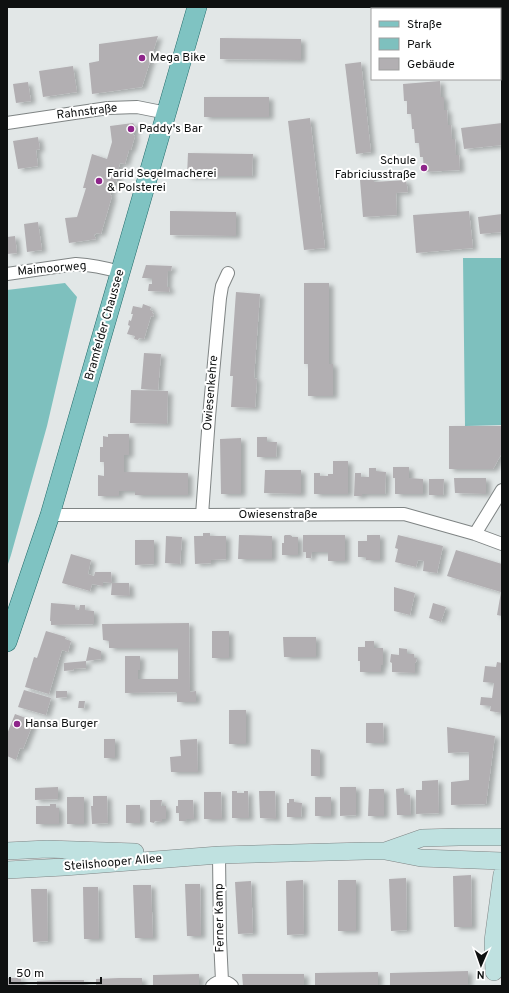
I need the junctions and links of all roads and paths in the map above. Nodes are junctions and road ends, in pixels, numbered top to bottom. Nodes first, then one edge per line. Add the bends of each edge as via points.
1 (197, 7) edge
2 (167, 113) junction
3 (7, 123) edge
4 (120, 272) junction
5 (228, 273) dead end
6 (7, 274) edge
7 (502, 490) edge
8 (50, 515) junction
9 (202, 516) junction
10 (475, 534) junction
11 (502, 544) edge
12 (7, 642) edge
13 (502, 837) edge
14 (10, 848) edge
15 (385, 851) junction
16 (219, 855) junction
17 (502, 861) edge
18 (7, 870) edge
19 (502, 874) edge
20 (502, 949) edge
21 (493, 979) edge
22 (222, 984) edge

1 - 2 main road, Bramfelder Chaussee
2 - 3 street, Rahnstraße via 137,107 108,108
2 - 4 main road, Bramfelder Chaussee
4 - 6 street, Maimoorweg via 76,264
4 - 8 main road, Bramfelder Chaussee
5 - 9 street, Owiesenkehre via 220,298
7 - 10 street
8 - 9 street, Owiesenstraße
8 - 12 main road, Bramfelder Chaussee
9 - 10 street, Owiesenstraße via 404,514
10 - 11 street, Owiesenstraße
13 - 15 main road, Steilshooper Allee via 422,838
14 - 16 main road, Steilshooper Allee
15 - 16 main road, Steilshooper Allee
15 - 17 main road, Steilshooper Allee via 421,858
16 - 18 main road, Steilshooper Allee
16 - 22 street, Ferner Kamp
19 - 21 main road via 493,941
20 - 21 main road

